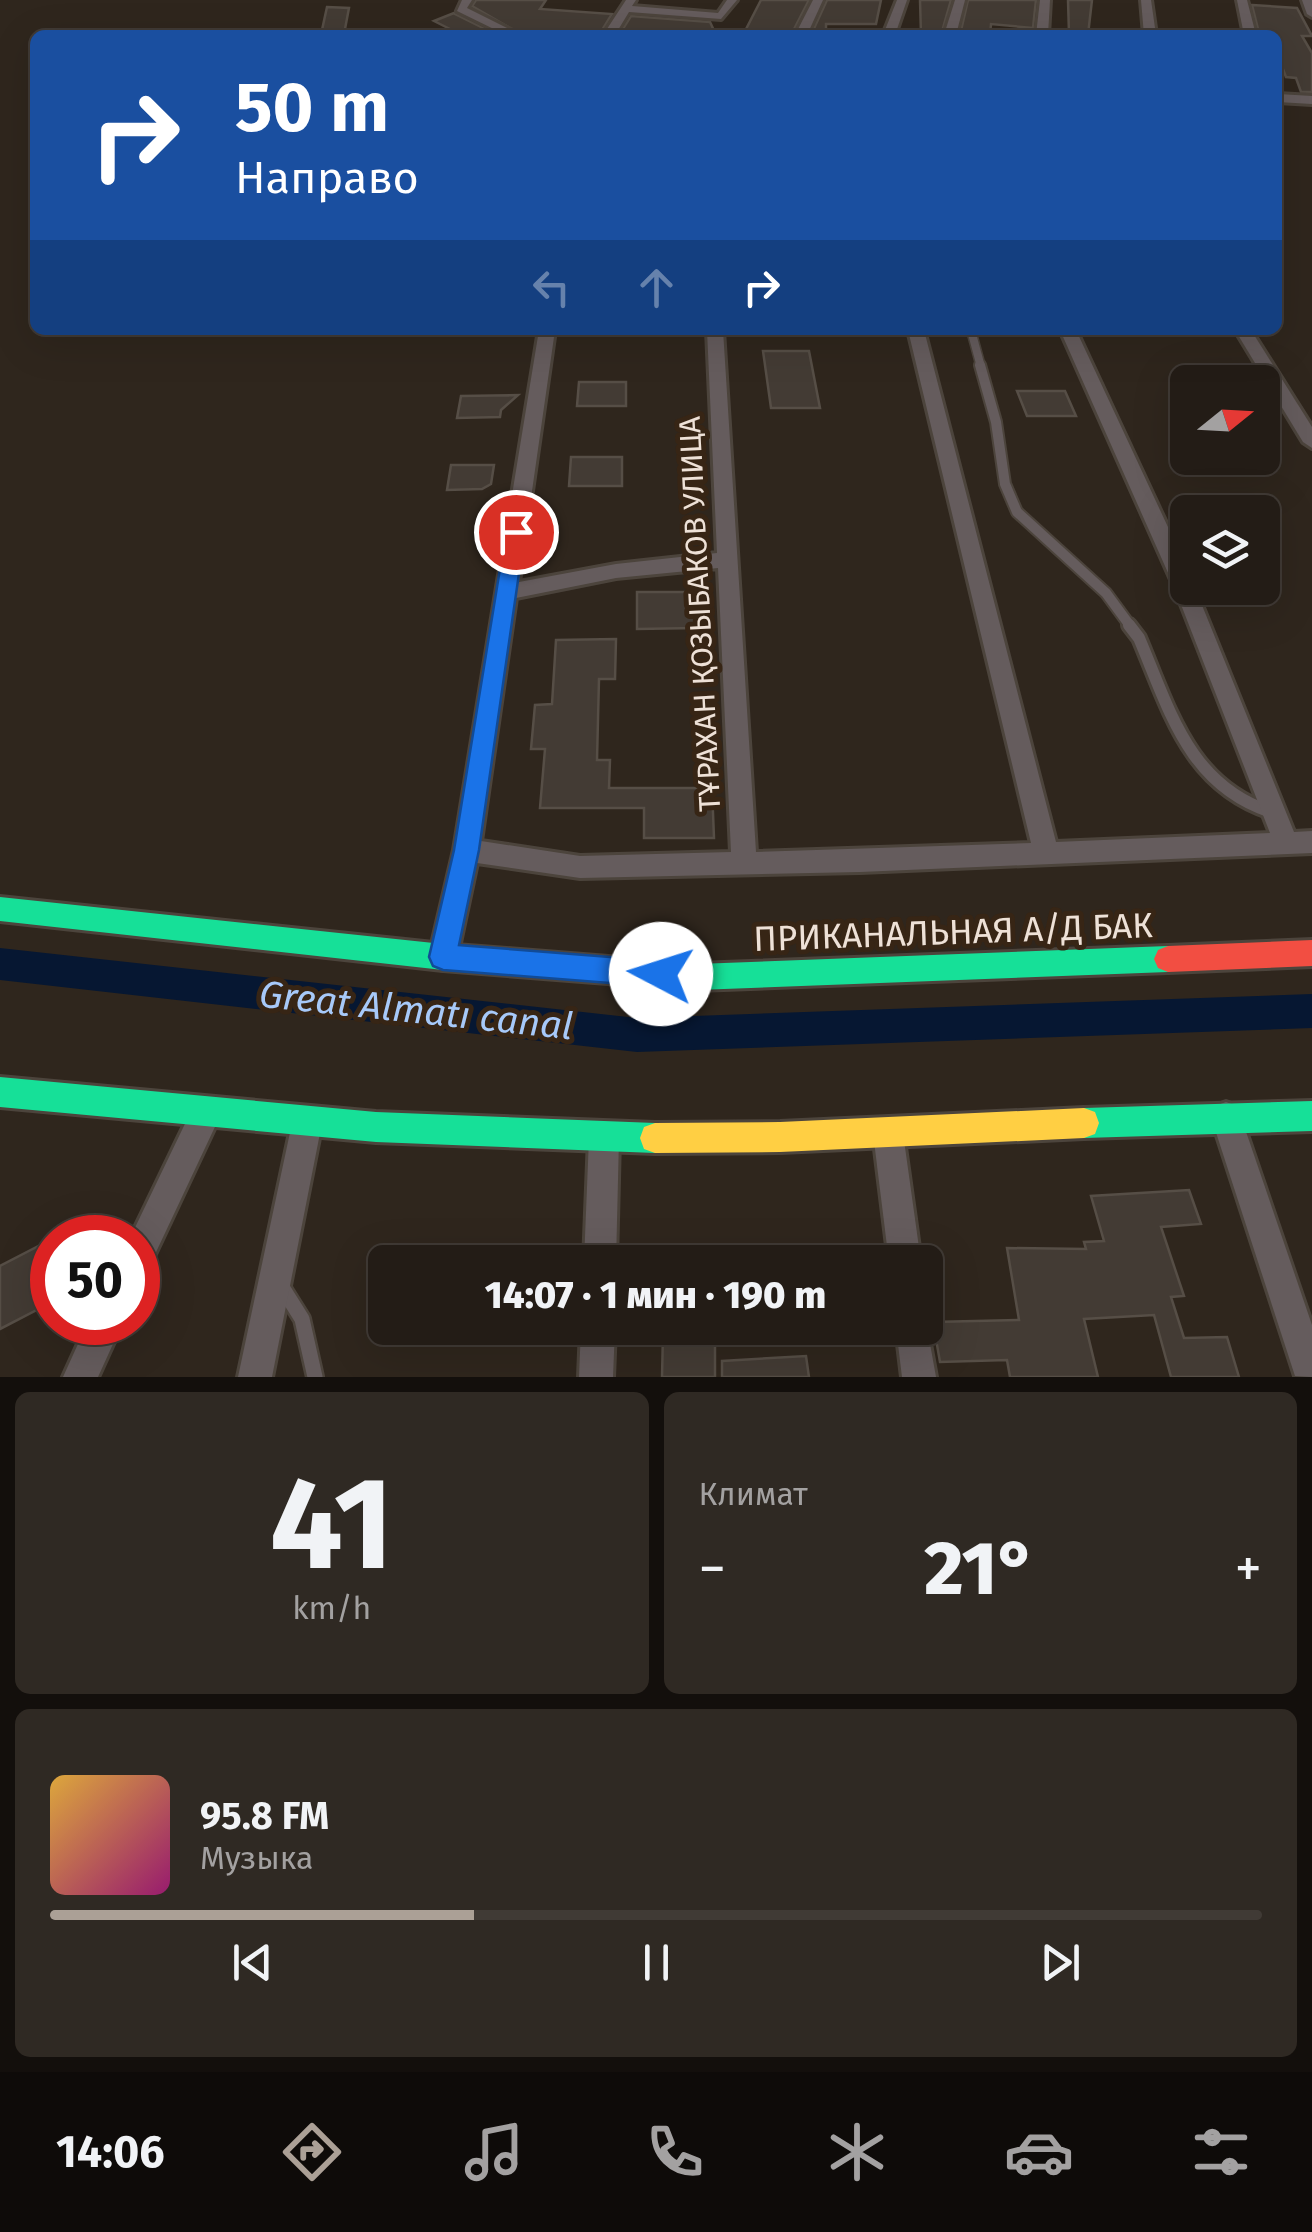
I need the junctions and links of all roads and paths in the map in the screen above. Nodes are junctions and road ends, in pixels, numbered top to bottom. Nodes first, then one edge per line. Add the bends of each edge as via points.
1 (467, 0) edge
2 (732, 0) edge
3 (818, 0) edge
4 (902, 0) edge
5 (960, 0) edge
6 (1046, 0) edge
7 (1146, 0) edge
8 (1242, 0) edge
9 (1307, 0) edge
10 (628, 4) edge
11 (1312, 14) edge
12 (505, 30) edge
13 (611, 30) edge
14 (803, 30) edge
15 (891, 30) edge
16 (951, 30) edge
17 (1043, 30) edge
18 (1149, 30) edge
19 (1249, 30) edge
20 (1282, 98) edge
21 (1312, 100) edge
22 (546, 335) edge
23 (715, 335) edge
24 (917, 335) edge
25 (972, 335) edge
26 (1070, 335) edge
27 (1246, 335) edge
28 (1312, 442) edge
29 (725, 560) junction
30 (509, 592) junction
31 (1275, 813) junction
32 (1299, 842) edge
33 (466, 850) junction
34 (1046, 852) junction
35 (744, 861) junction
36 (0, 909) edge
37 (1312, 953) edge
38 (443, 957) junction
39 (0, 1092) edge
40 (206, 1114) junction
41 (1312, 1116) edge
42 (1226, 1117) junction
43 (306, 1123) junction
44 (888, 1133) junction
45 (604, 1138) junction
46 (158, 1215) edge
47 (601, 1245) edge
48 (902, 1245) edge
49 (277, 1279) junction
50 (95, 1345) edge
51 (597, 1345) edge
52 (915, 1345) edge
53 (1312, 1376) edge
54 (80, 1377) edge
55 (254, 1377) edge
56 (315, 1377) edge
57 (596, 1377) edge
58 (919, 1377) edge

1 - 12 street via 461,8
2 - 10 street via 722,16
3 - 14 street
4 - 15 street
5 - 16 street
6 - 17 street
7 - 18 street
8 - 19 street
9 - 11 street
10 - 13 street
20 - 21 street
22 - 30 street
23 - 29 street, ТҰРАХАН ҚОЗЫБАКОВ УЛИЦА
24 - 34 street
25 - 31 lane via 1017,512 1106,593 1140,638 1180,732 1206,772 1238,801
26 - 31 street via 1131,461
27 - 28 street
29 - 30 street via 637,566
29 - 35 street, ТҰРАХАН ҚОЗЫБАКОВ УЛИЦА
30 - 33 street
31 - 32 street
32 - 34 street
33 - 35 street via 580,867
33 - 38 street
34 - 35 street
36 - 38 main road, ПРИКАНАЛЬНАЯ А/Д БАК
37 - 38 main road, ПРИКАНАЛЬНАЯ А/Д БАК via 698,977
39 - 40 main road
40 - 43 main road
40 - 46 street
41 - 42 main road
42 - 44 main road
42 - 53 street
43 - 45 main road
43 - 49 street
44 - 45 main road
44 - 48 street
45 - 47 street
49 - 55 street
49 - 56 lane via 302,1318
50 - 54 street
51 - 57 street
52 - 58 street

